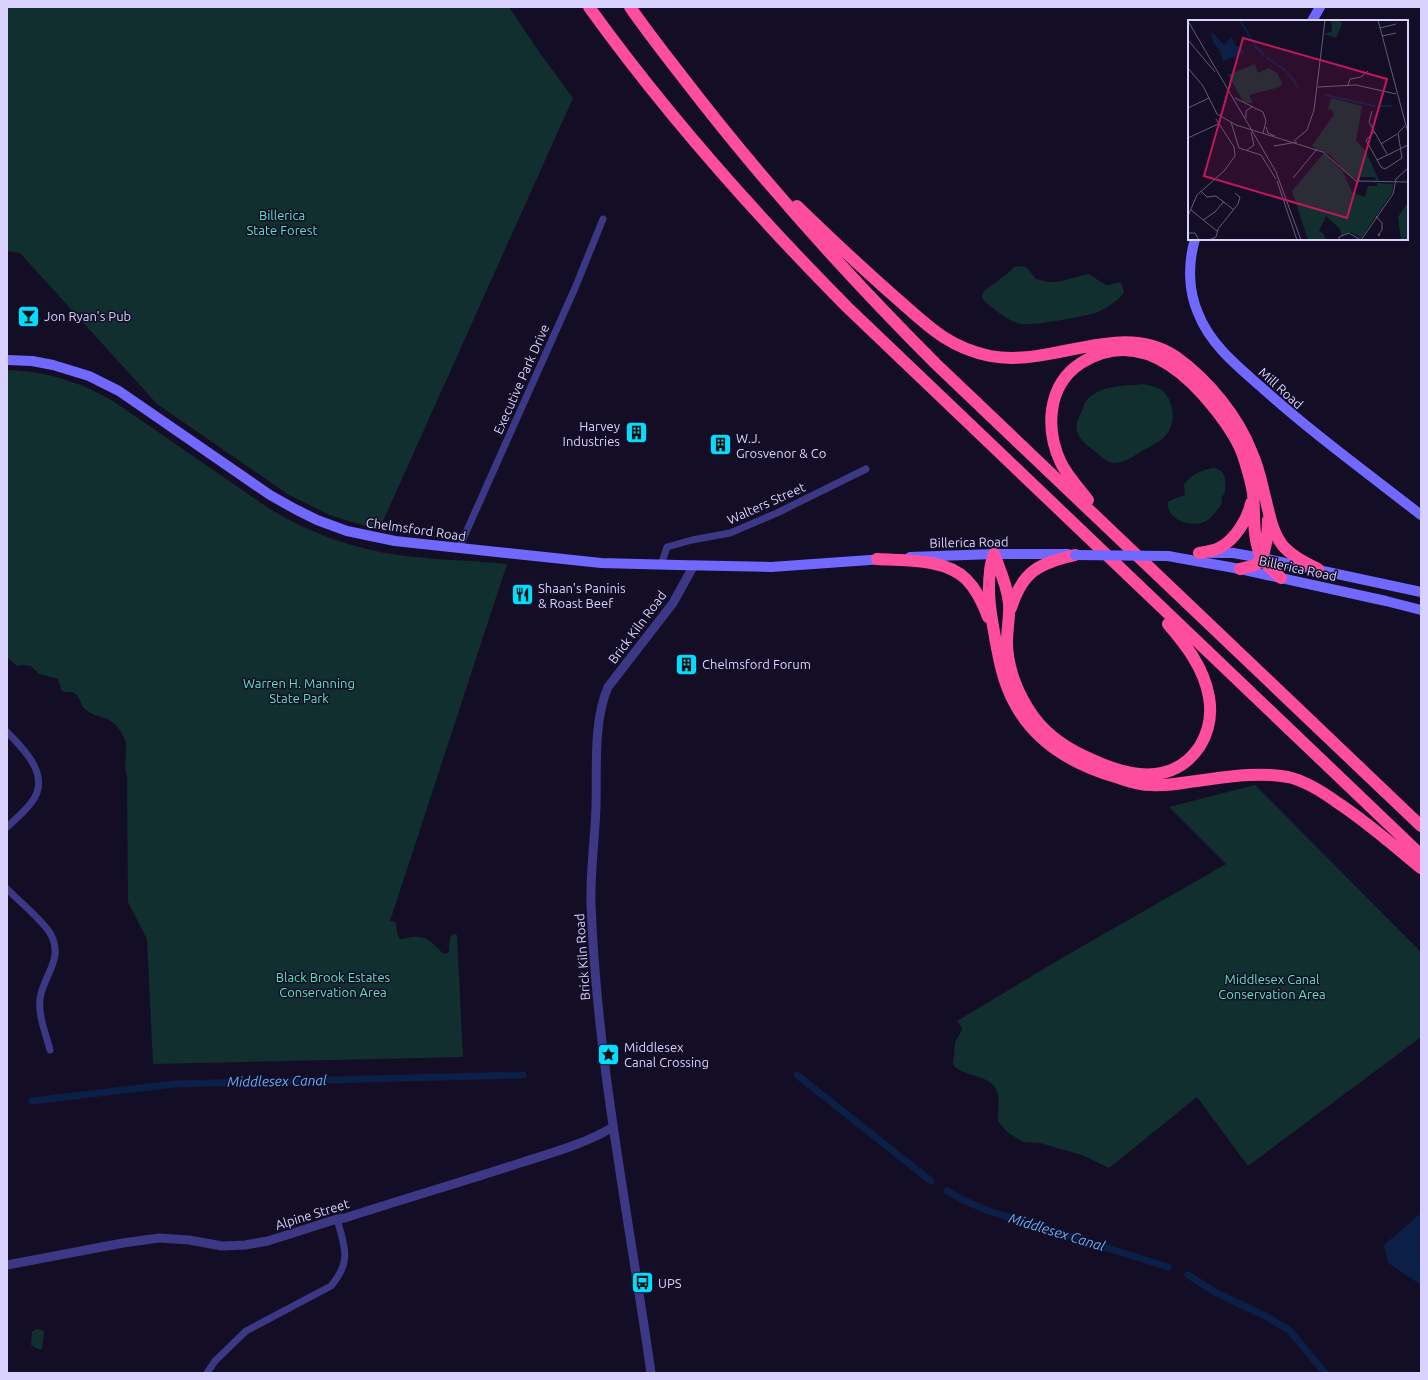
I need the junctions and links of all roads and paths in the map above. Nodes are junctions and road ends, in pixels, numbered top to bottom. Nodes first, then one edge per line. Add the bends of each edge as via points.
1 (589, 7) edge
2 (630, 7) edge
3 (1320, 7) edge
4 (1313, 20) edge
5 (756, 169) junction
6 (603, 219) dead end
7 (1196, 240) edge
8 (7, 360) edge
9 (866, 469) dead end
10 (1253, 494) junction
11 (1266, 505) junction
12 (1421, 515) edge
13 (1122, 541) junction
14 (459, 548) junction
15 (1199, 553) junction
16 (994, 554) junction
17 (1075, 555) junction
18 (1168, 556) junction
19 (1262, 558) junction
20 (877, 559) junction
21 (661, 565) junction
22 (694, 565) junction
23 (771, 567) joint
24 (1240, 569) junction
25 (1318, 569) junction
26 (1282, 578) junction
27 (1142, 590) junction
28 (1421, 592) edge
29 (1421, 610) edge
30 (1009, 615) junction
31 (994, 631) junction
32 (7, 732) edge
33 (1421, 826) edge
34 (7, 828) edge
35 (1421, 855) edge
36 (1421, 868) edge
37 (7, 889) edge
38 (50, 1050) dead end
39 (613, 1127) junction
40 (337, 1219) junction
41 (7, 1265) edge
42 (208, 1373) edge
43 (651, 1373) edge

1 - 27 highway via 697,146 790,249 846,307
2 - 5 highway via 714,119
3 - 4 main road
5 - 11 highway via 862,269 926,325 956,344 990,356 1029,358 1110,343 1129,342 1156,347 1174,356 1211,389 1242,431 1258,469
5 - 13 highway via 824,248 896,324
6 - 14 street, Executive Park Drive via 575,288
7 - 12 main road, Mill Road via 1190,266 1192,295 1200,317 1214,342 1294,417
8 - 14 main road, Chelmsford Road via 53,365 89,376 119,391 270,495 317,520 347,531 388,540
9 - 21 street, Walters Street via 777,513 730,532 667,547
10 - 13 highway via 1243,454 1232,433 1207,399 1189,380 1166,362 1138,352 1116,351 1094,357 1073,370 1059,386 1051,411 1051,425 1061,463
10 - 15 highway via 1246,516 1229,541 1216,549
10 - 19 highway via 1256,536
11 - 19 highway via 1267,532
11 - 25 highway via 1273,529 1284,547 1303,562
13 - 33 highway
14 - 21 main road, Chelmsford Road via 600,563
15 - 18 main road, Billerica Road
15 - 19 main road, Billerica Road via 1233,553
16 - 17 main road, Billerica Road
16 - 20 main road, Billerica Road
16 - 30 highway via 1006,587
16 - 31 highway via 989,592
17 - 18 main road, Billerica Road, bridge
17 - 30 highway via 1048,563 1028,575 1018,589
18 - 24 main road, Billerica Road
19 - 24 highway via 1255,564
19 - 25 main road, Billerica Road
19 - 26 highway
20 - 23 main road, Billerica Road
20 - 31 highway via 935,564 958,573 978,594
21 - 22 main road, Chelmsford Road
22 - 23 main road, Chelmsford Road
22 - 39 street, Brick Kiln Road via 673,602 608,687 598,722 591,903
24 - 26 main road, Billerica Road
25 - 28 main road, Billerica Road
26 - 29 main road, Billerica Road
27 - 30 highway via 1188,648 1203,675 1209,696 1210,717 1205,738 1186,763 1159,774 1136,774 1094,761 1067,747 1044,728 1029,711 1013,678 1007,646
27 - 35 highway
31 - 36 highway via 1003,674 1014,703 1037,734 1052,748 1070,759 1109,776 1152,785 1253,774 1290,777 1322,792 1345,807
32 - 34 street via 34,763 38,789 32,802
37 - 38 street via 43,925 53,941 55,959 40,998 40,1011
39 - 40 street, Alpine Street via 535,1158 451,1186
39 - 43 street, Brick Kiln Road
40 - 41 street, Alpine Street via 268,1242 222,1246 159,1238
40 - 42 street via 346,1252 344,1265 335,1282 246,1331 215,1361

